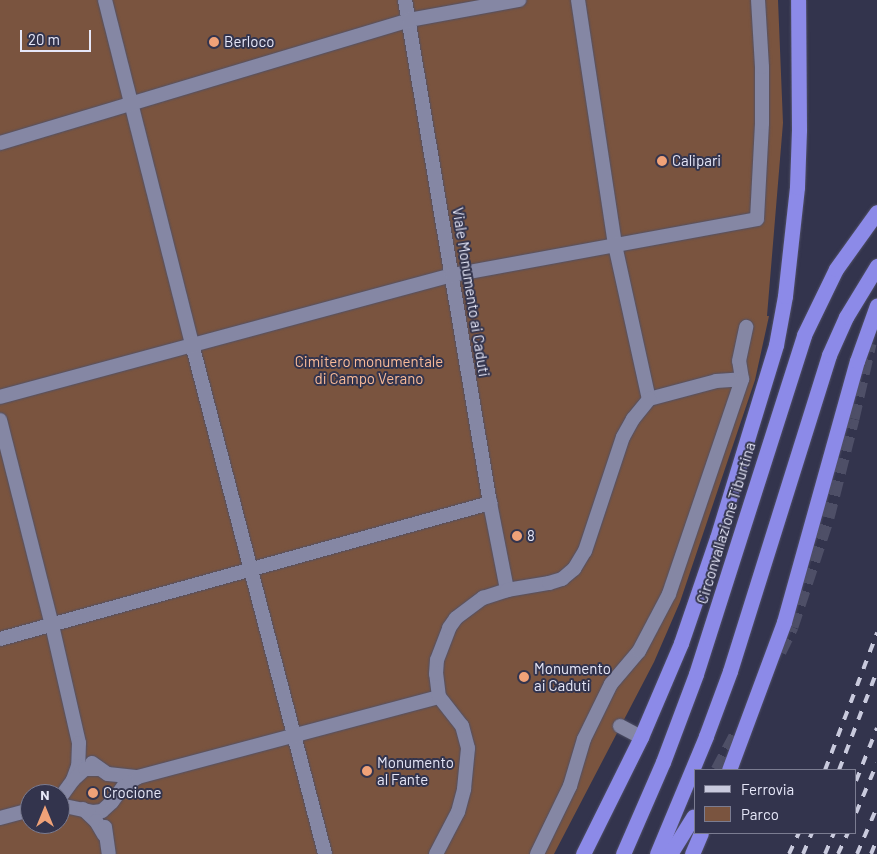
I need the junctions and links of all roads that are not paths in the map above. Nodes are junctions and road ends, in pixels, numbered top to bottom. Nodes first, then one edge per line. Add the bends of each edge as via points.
1 (104, 0) edge
2 (405, 0) edge
3 (519, 0) edge
4 (578, 0) edge
5 (758, 0) edge
6 (798, 0) edge
7 (409, 20) junction
8 (132, 105) junction
9 (0, 143) edge
10 (877, 212) edge
11 (615, 245) junction
12 (877, 266) edge
13 (452, 275) junction
14 (877, 305) edge
15 (746, 327) dead end
16 (192, 344) junction
17 (742, 379) junction
18 (0, 397) edge
19 (649, 399) junction
20 (0, 420) edge
21 (490, 503) junction
22 (251, 570) junction
23 (507, 590) junction
24 (52, 625) junction
25 (0, 639) edge
26 (439, 698) junction
27 (620, 726) dead end
28 (295, 735) junction
29 (642, 737) junction
30 (79, 743) junction
31 (729, 769) edge
32 (103, 771) junction
33 (138, 777) junction
34 (73, 780) junction
35 (70, 784) edge
36 (111, 802) junction
37 (70, 807) edge
38 (86, 811) junction
39 (20, 813) edge
40 (693, 817) dead end
41 (0, 818) edge
42 (701, 834) edge
43 (104, 835) junction
44 (109, 854) edge
45 (325, 854) edge
46 (436, 854) edge
47 (536, 854) edge
48 (583, 854) edge
49 (623, 854) edge
50 (657, 854) edge
51 (670, 854) edge
52 (692, 854) edge

1 - 8 lane
2 - 7 lane, Viale Monumento ai Caduti
3 - 7 lane
4 - 11 lane
5 - 11 lane via 762,123 757,219
6 - 29 highway via 797,187 779,329 760,403 694,607
7 - 8 lane
7 - 13 lane, Viale Monumento ai Caduti
8 - 9 lane
8 - 16 lane
10 - 49 highway, Circonvallazione Tiburtina via 836,270 804,335 696,674
11 - 13 lane
11 - 19 lane
12 - 50 highway via 846,317 829,355 730,671
13 - 16 lane
13 - 21 lane, Viale Monumento ai Caduti
14 - 31 highway via 857,361 784,622
15 - 17 lane via 740,361
16 - 18 lane
16 - 22 lane
17 - 19 lane via 716,381
17 - 47 lane via 669,594 639,651 611,684 584,739 570,786
19 - 23 lane via 624,437 585,551 574,569 562,579
20 - 24 lane
21 - 22 lane
21 - 23 lane, Viale Monumento ai Caduti
22 - 24 lane
22 - 28 lane
23 - 26 lane via 483,598 449,628 436,674
24 - 25 lane
24 - 30 lane
26 - 28 lane
26 - 46 lane via 462,726 468,748 458,812
27 - 29 lane
28 - 33 lane
28 - 45 lane
29 - 48 highway
30 - 32 lane via 88,758
30 - 34 lane via 78,766
32 - 33 lane
32 - 34 lane via 85,769
32 - 36 lane via 115,784
33 - 36 lane via 123,787
34 - 35 lane
34 - 38 lane via 72,796 75,803
36 - 38 lane via 102,810
36 - 43 lane
37 - 38 lane
38 - 43 lane
39 - 41 lane
40 - 51 highway
42 - 52 highway
43 - 44 lane

